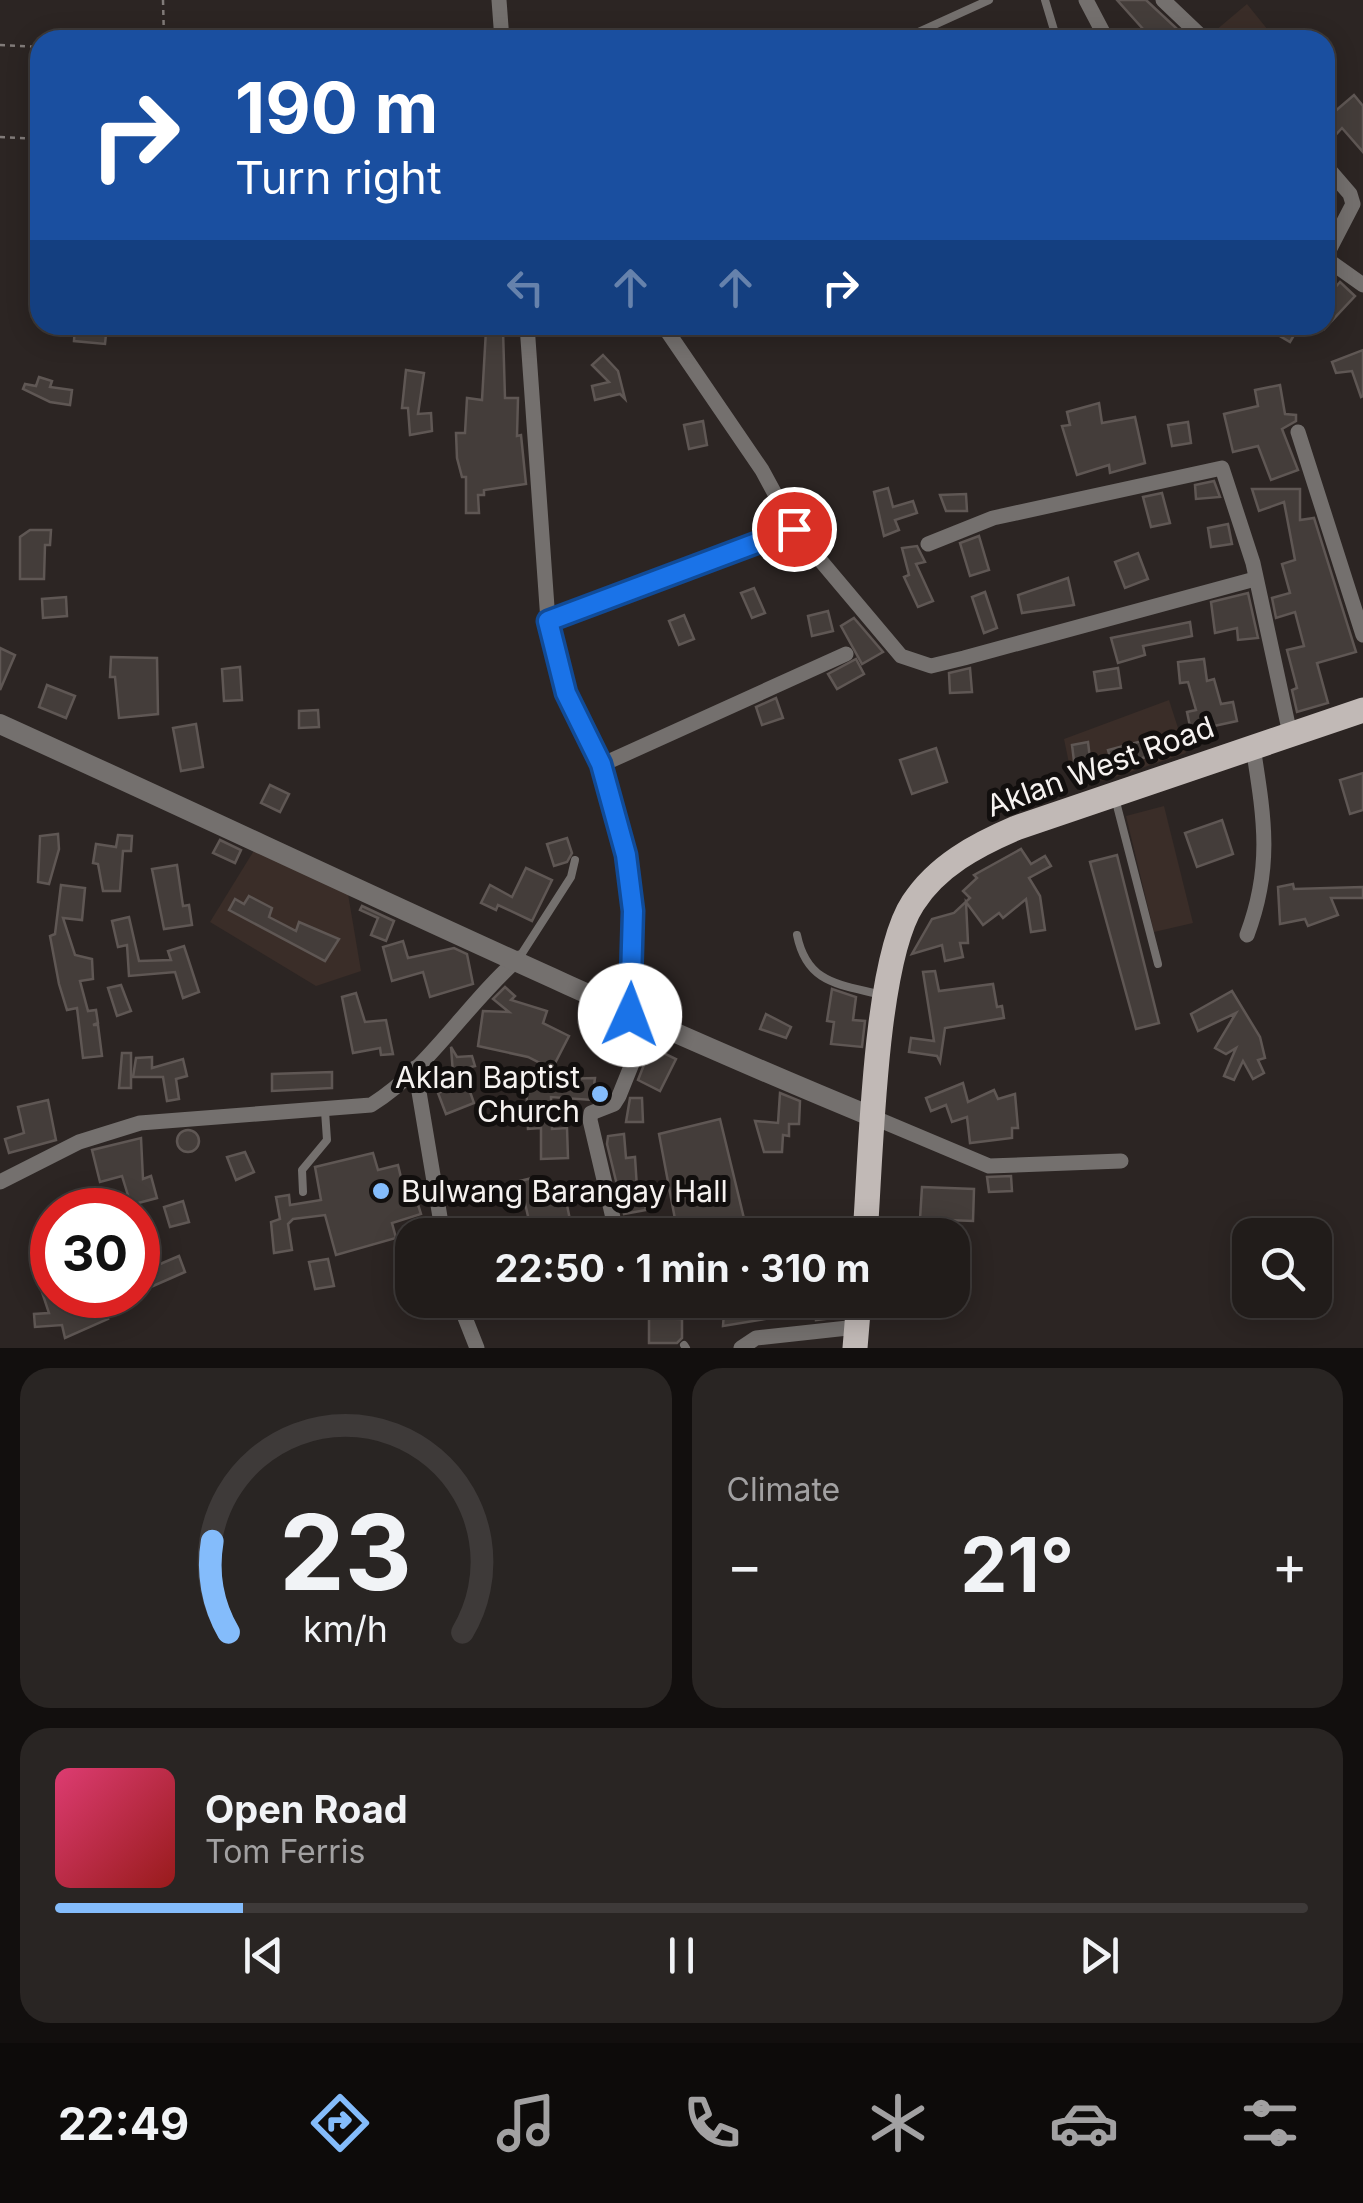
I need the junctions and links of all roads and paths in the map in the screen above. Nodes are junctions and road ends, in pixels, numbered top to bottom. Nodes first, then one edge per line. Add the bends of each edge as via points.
1 (163, 0) edge
2 (499, 0) edge
3 (989, 0) edge
4 (1045, 0) edge
5 (1086, 0) edge
6 (1163, 0) edge
7 (164, 30) edge
8 (501, 30) edge
9 (923, 30) edge
10 (1054, 30) edge
11 (1102, 30) edge
12 (1194, 30) edge
13 (0, 45) edge
14 (30, 47) edge
15 (0, 136) edge
16 (30, 139) edge
17 (1335, 177) edge
18 (1335, 238) edge
19 (1335, 265) edge
20 (1363, 285) edge
21 (528, 335) edge
22 (670, 335) edge
23 (1298, 432) dead end
24 (794, 529) junction
25 (928, 544) dead end
26 (1255, 578) junction
27 (548, 621) junction
28 (1363, 635) edge
29 (846, 654) dead end
30 (1363, 710) edge
31 (0, 724) edge
32 (1290, 734) junction
33 (1253, 746) junction
34 (601, 764) junction
35 (1104, 797) junction
36 (575, 860) dead end
37 (1248, 934) dead end
38 (796, 935) dead end
39 (518, 958) junction
40 (1158, 964) dead end
41 (886, 996) junction
42 (639, 1020) junction
43 (415, 1068) junction
44 (326, 1110) junction
45 (875, 1118) junction
46 (1120, 1161) dead end
47 (0, 1182) edge
48 (303, 1192) dead end
49 (441, 1218) edge
50 (613, 1218) edge
51 (866, 1218) edge
52 (465, 1318) edge
53 (856, 1338) edge
54 (477, 1348) edge
55 (742, 1348) edge

1 - 7 path
2 - 8 street
3 - 9 lane
4 - 10 lane
5 - 11 street
6 - 12 street
13 - 14 path
15 - 16 path
17 - 18 street via 1352,204
19 - 20 street
21 - 27 street
22 - 24 street
23 - 28 street
24 - 26 street via 901,656 917,665
24 - 27 lane
25 - 26 street via 993,518 1222,468
26 - 32 street
27 - 34 street via 566,693
29 - 34 street
30 - 32 main road, Aklan West Road
31 - 39 street
32 - 33 main road, Aklan West Road
33 - 35 main road, Aklan West Road
33 - 37 street via 1266,873
34 - 42 street via 626,855
35 - 40 lane
35 - 41 main road, Aklan West Road via 1016,828 964,854 931,881 893,948
36 - 39 lane via 571,877
38 - 41 lane via 802,960 815,974
39 - 42 street
39 - 43 street
41 - 45 main road, Aklan West Road
42 - 45 street
42 - 50 street via 619,1096 590,1120
43 - 44 street via 371,1106
43 - 49 street
44 - 47 street via 108,1130
44 - 48 lane via 327,1140 302,1170
45 - 46 street via 989,1166
45 - 51 main road, Aklan West Road
52 - 54 street
53 - 55 street via 756,1338

